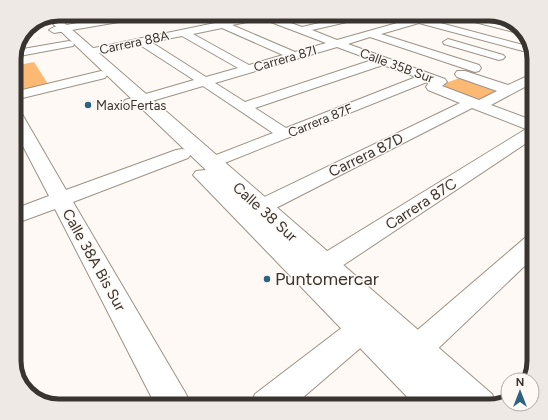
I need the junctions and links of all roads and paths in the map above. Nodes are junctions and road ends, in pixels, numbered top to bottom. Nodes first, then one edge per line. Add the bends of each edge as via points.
1 (109, 21) edge
2 (216, 21) edge
3 (239, 21) edge
4 (278, 21) edge
5 (340, 21) edge
6 (393, 21) edge
7 (413, 21) edge
8 (443, 21) edge
9 (481, 21) edge
10 (50, 22) edge
11 (223, 24) junction
12 (402, 25) junction
13 (512, 29) edge
14 (59, 30) junction
15 (301, 30) junction
16 (183, 32) junction
17 (419, 33) dead end
18 (371, 34) junction
19 (77, 40) junction
20 (441, 40) dead end
21 (142, 41) junction
22 (337, 43) junction
23 (525, 47) edge
24 (89, 52) junction
25 (21, 53) edge
26 (294, 56) junction
27 (499, 58) junction
28 (382, 61) junction
29 (475, 68) junction
30 (248, 69) junction
31 (461, 74) junction
32 (101, 75) junction
33 (434, 79) junction
34 (527, 81) edge
35 (204, 82) junction
36 (509, 90) junction
37 (21, 94) edge
38 (136, 101) junction
39 (476, 104) junction
40 (243, 107) junction
41 (527, 124) edge
42 (21, 127) edge
43 (285, 134) junction
44 (527, 135) edge
45 (182, 154) junction
46 (212, 163) junction
47 (61, 200) junction
48 (261, 207) junction
49 (21, 214) edge
50 (527, 249) edge
51 (316, 271) junction
52 (362, 329) junction
53 (417, 349) junction
54 (170, 399) edge
55 (276, 399) edge
56 (433, 399) edge
57 (472, 399) edge

1 - 14 street
2 - 11 street
3 - 11 street, Carrera 88A
4 - 15 street, Calle 35B Sur
5 - 15 street
6 - 12 street
7 - 12 street, Carrera 87I
8 - 23 street
9 - 13 street
10 - 14 street, Calle 38 Sur
11 - 16 street, Carrera 88A
11 - 26 street
12 - 17 street
12 - 18 street, Carrera 87I
14 - 19 street, Calle 38 Sur
15 - 22 street, Calle 35B Sur
16 - 21 street, Carrera 88A
16 - 30 street
18 - 22 street, Carrera 87I
18 - 29 street
19 - 24 street, Calle 38 Sur
19 - 25 street
19 - 32 street, Calle 38 Sur
20 - 27 street
21 - 24 street, Carrera 88A
21 - 35 street
22 - 26 street, Carrera 87I
22 - 28 street, Calle 35B Sur
23 - 27 street, Carrera 87F
24 - 38 street, Calle 38 Sur
26 - 30 street, Carrera 87I
27 - 29 street, Carrera 87F
28 - 33 street, Calle 35B Sur
28 - 40 street
29 - 31 street, Carrera 87F
30 - 35 street, Carrera 87I
31 - 33 street, Carrera 87F
31 - 36 street
32 - 37 street
32 - 38 street, Calle 38 Sur
33 - 39 street, Calle 35B Sur via 433,86
33 - 43 street, Carrera 87F
34 - 36 street, Carrera 87D
35 - 38 street, Carrera 87I
35 - 40 street
36 - 39 street, Carrera 87D
38 - 45 street, Calle 38 Sur
38 - 46 street, Calle 38 Sur
39 - 41 street, Calle 35B Sur
39 - 48 street, Carrera 87D
40 - 43 street
42 - 47 street, Calle 38A Bis Sur
43 - 46 street, Carrera 87F
44 - 51 street, Carrera 87C
45 - 47 street
45 - 51 street, Calle 38 Sur
46 - 48 street, Calle 38 Sur
47 - 49 street
47 - 54 street, Calle 38A Bis Sur
48 - 51 street, Calle 38 Sur
50 - 53 street
51 - 52 street, Calle 38 Sur
51 - 53 street, Calle 38 Sur
52 - 55 street
52 - 56 street, Calle 38 Sur
53 - 57 street, Calle 38 Sur

